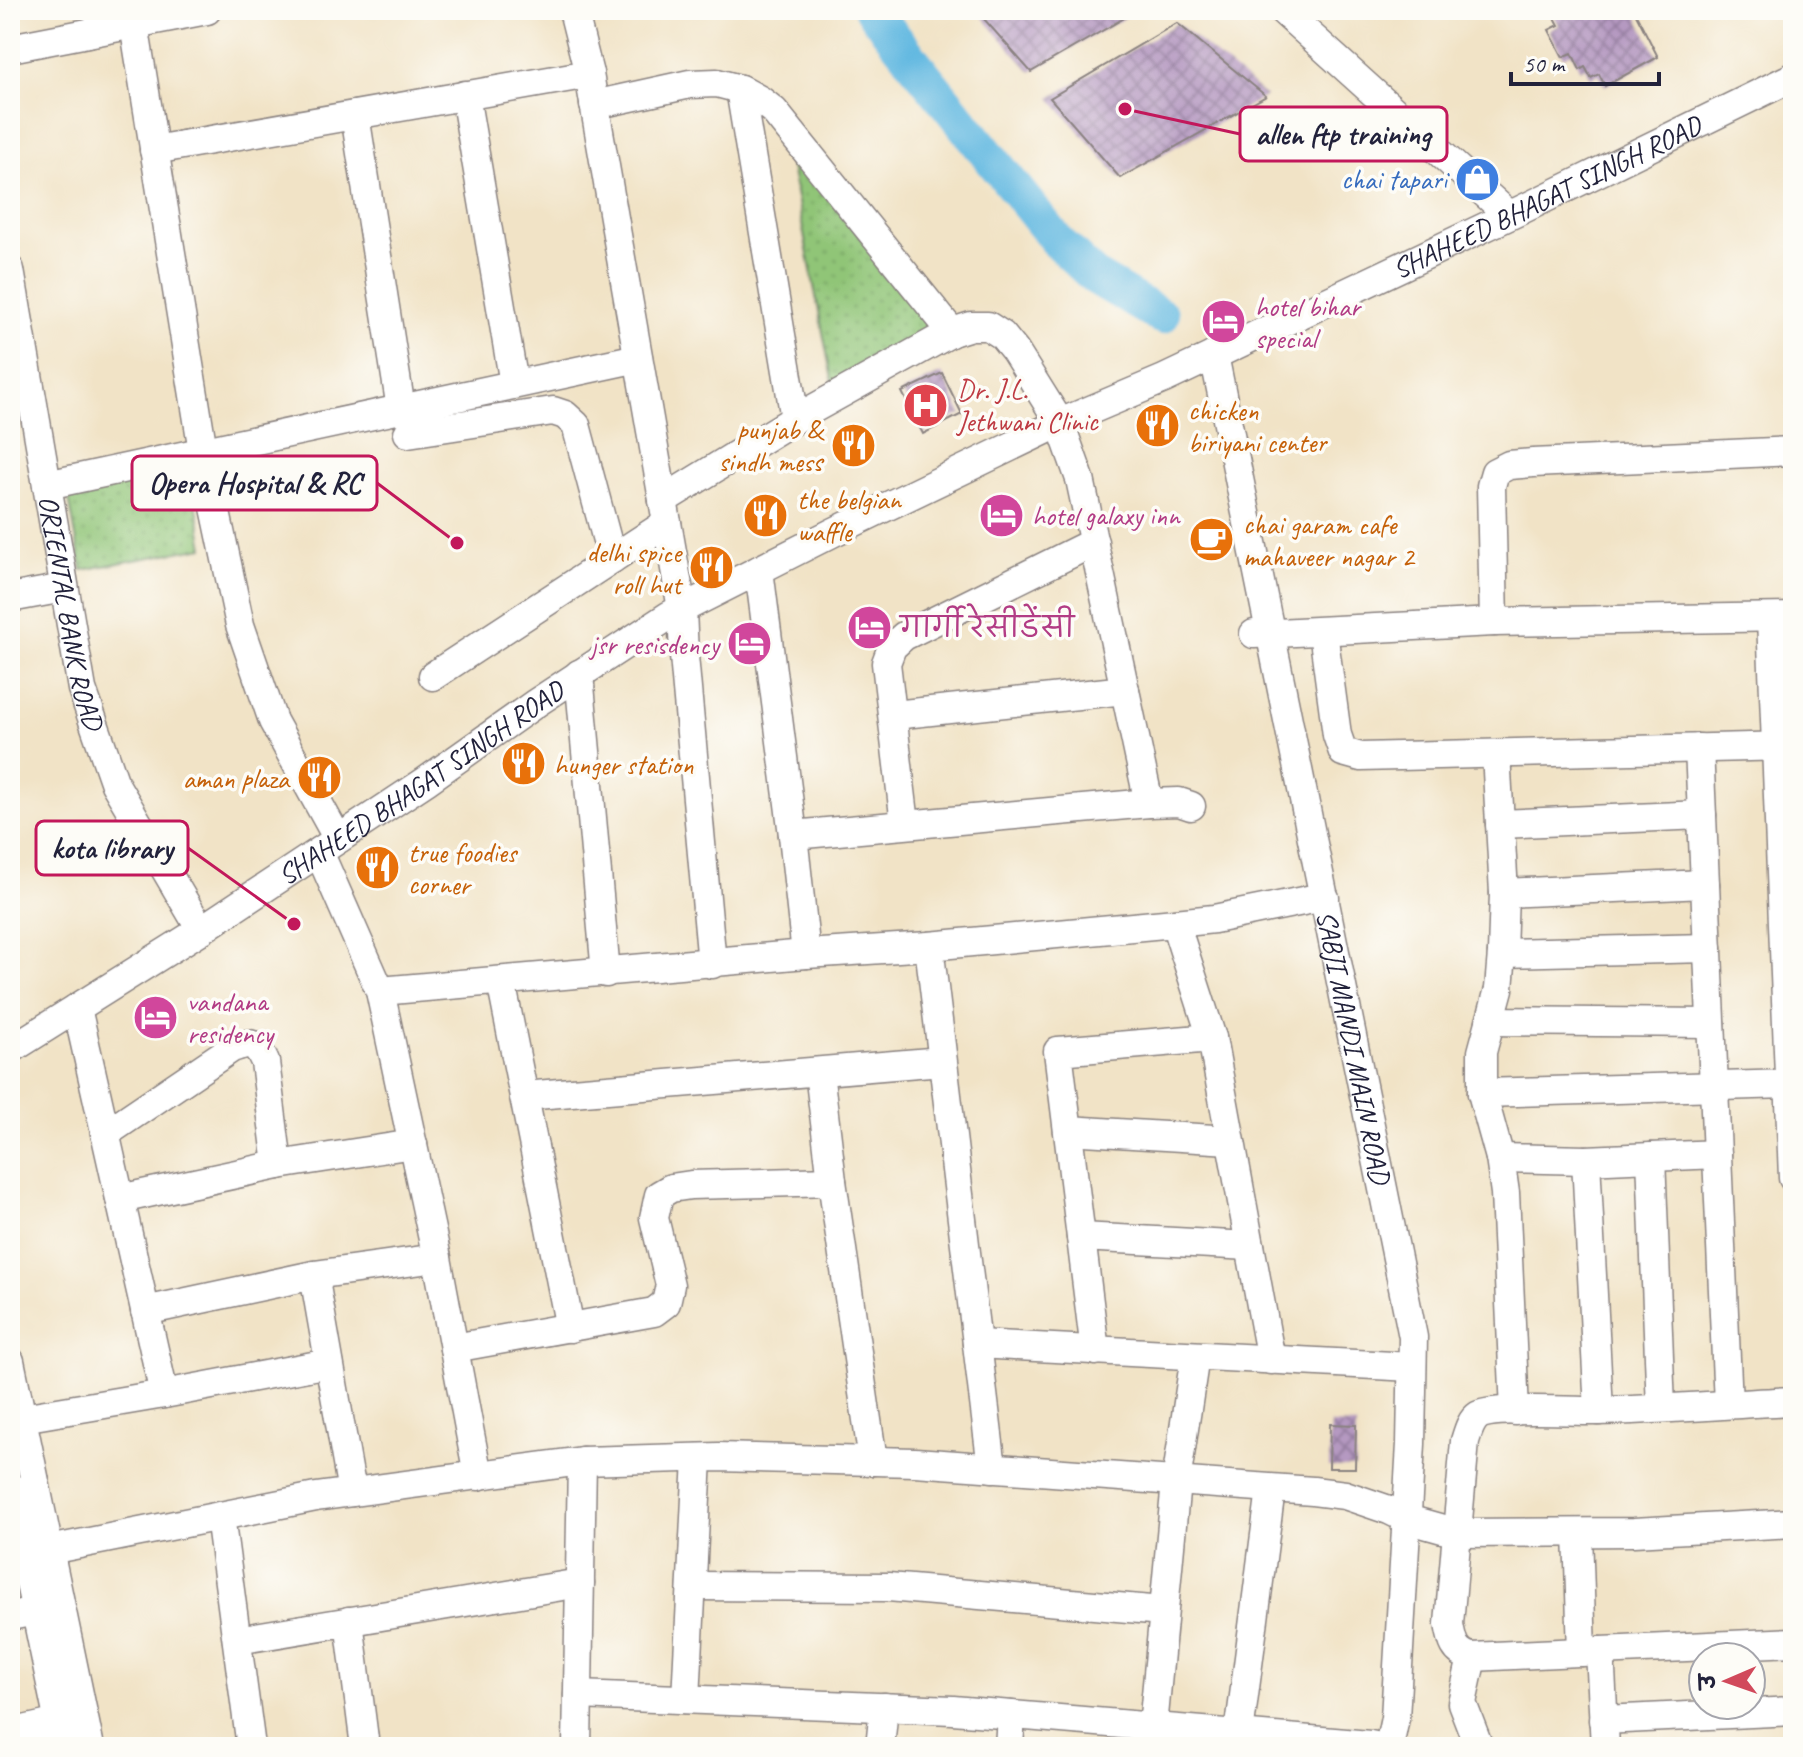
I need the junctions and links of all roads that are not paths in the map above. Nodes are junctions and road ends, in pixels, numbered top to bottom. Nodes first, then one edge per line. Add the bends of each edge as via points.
1 (207, 10) edge
2 (573, 10) edge
3 (1282, 10) edge
4 (134, 24) junction
5 (10, 48) edge
6 (589, 74) junction
7 (1793, 77) edge
8 (740, 89) junction
9 (465, 95) junction
10 (594, 105) junction
11 (355, 115) junction
12 (154, 150) junction
13 (1509, 215) junction
14 (10, 270) edge
15 (952, 332) junction
16 (17, 355) edge
17 (638, 358) junction
18 (1205, 359) junction
19 (514, 384) junction
20 (795, 419) junction
21 (405, 421) junction
22 (1060, 423) junction
23 (203, 451) junction
24 (1793, 451) edge
25 (47, 485) junction
26 (665, 511) junction
27 (1094, 542) junction
28 (612, 559) junction
29 (759, 570) junction
30 (64, 588) junction
31 (10, 598) edge
32 (682, 609) junction
33 (1782, 617) edge
34 (1494, 622) junction
35 (1323, 632) junction
36 (1262, 634) junction
37 (579, 674) junction
38 (433, 676) dead end
39 (1125, 690) junction
40 (894, 715) junction
41 (1784, 746) edge
42 (1699, 748) junction
43 (1496, 754) junction
44 (1149, 803) junction
45 (1191, 806) dead end
46 (1702, 815) junction
47 (905, 824) junction
48 (1500, 824) junction
49 (793, 835) junction
50 (328, 846) junction
51 (1705, 884) junction
52 (1504, 893) junction
53 (1316, 899) junction
54 (1175, 923) junction
55 (201, 930) junction
56 (929, 946) junction
57 (1708, 948) junction
58 (1502, 953) junction
59 (806, 954) junction
60 (712, 964) junction
61 (606, 973) junction
62 (1789, 976) edge
63 (501, 981) junction
64 (380, 991) junction
65 (77, 1008) junction
66 (1490, 1021) junction
67 (1711, 1023) junction
68 (1212, 1038) junction
69 (10, 1050) edge
70 (942, 1061) junction
71 (819, 1072) junction
72 (1789, 1084) junction
73 (1714, 1087) junction
74 (1482, 1093) junction
75 (524, 1096) junction
76 (1068, 1130) junction
77 (105, 1134) junction
78 (1230, 1140) junction
79 (413, 1144) junction
80 (1717, 1154) junction
81 (1651, 1157) junction
82 (1500, 1158) junction
83 (1586, 1160) junction
84 (1793, 1162) edge
85 (278, 1165) junction
86 (1793, 1178) edge
87 (832, 1181) junction
88 (120, 1199) junction
89 (1081, 1237) junction
90 (1250, 1246) junction
91 (437, 1258) junction
92 (314, 1275) junction
93 (145, 1311) junction
94 (570, 1328) junction
95 (977, 1344) junction
96 (454, 1348) junction
97 (1095, 1351) junction
98 (1195, 1356) junction
99 (1271, 1360) junction
100 (10, 1361) edge
101 (329, 1363) junction
102 (1404, 1367) junction
103 (164, 1394) junction
104 (1793, 1401) edge
105 (1728, 1404) junction
106 (1661, 1408) junction
107 (1515, 1411) junction
108 (1599, 1411) junction
109 (22, 1418) junction
110 (698, 1458) junction
111 (582, 1461) junction
112 (873, 1461) junction
113 (992, 1468) junction
114 (478, 1476) junction
115 (1176, 1482) junction
116 (10, 1487) edge
117 (1271, 1489) junction
118 (352, 1492) junction
119 (1398, 1515) junction
120 (220, 1516) junction
121 (1793, 1523) edge
122 (1457, 1533) junction
123 (1578, 1533) junction
124 (36, 1552) junction
125 (580, 1583) junction
126 (692, 1586) junction
127 (1163, 1611) junction
128 (23, 1613) edge
129 (349, 1621) junction
130 (237, 1640) junction
131 (1793, 1642) edge
132 (1591, 1652) junction
133 (1472, 1657) junction
134 (578, 1695) junction
135 (686, 1699) junction
136 (884, 1707) junction
137 (1793, 1711) edge
138 (1011, 1715) junction
139 (1153, 1727) junction
140 (10, 1733) edge
141 (1239, 1734) junction
142 (1604, 1734) edge
143 (62, 1735) edge
144 (1377, 1746) edge
145 (90, 1747) edge
146 (251, 1747) edge
147 (365, 1747) edge
148 (577, 1747) edge
149 (880, 1747) edge
150 (1009, 1747) edge
151 (1479, 1747) edge

1 - 4 street
2 - 6 street
3 - 13 street
4 - 5 street
4 - 12 street
6 - 9 street
6 - 10 street
7 - 13 street, SHAHEED BHAGAT SINGH ROAD
8 - 10 street via 690,84
8 - 15 street via 774,111
8 - 20 street
9 - 11 street
9 - 19 street
10 - 17 street
11 - 12 street
11 - 21 street
12 - 23 street
13 - 18 street, SHAHEED BHAGAT SINGH ROAD
14 - 16 street, ORIENTAL BANK ROAD
15 - 20 street
15 - 22 street via 988,326 1002,335
16 - 25 street, ORIENTAL BANK ROAD
17 - 19 street
17 - 26 street
18 - 22 street, SHAHEED BHAGAT SINGH ROAD
18 - 36 street, SABJI MANDI MAIN ROAD
19 - 21 street
20 - 26 street
21 - 23 street
21 - 28 street via 553,411 565,415 576,425
22 - 27 street
22 - 29 street, SHAHEED BHAGAT SINGH ROAD
23 - 25 street
23 - 50 street via 240,625 273,721
24 - 34 street via 1533,463 1495,472
25 - 30 street, ORIENTAL BANK ROAD
26 - 28 street
26 - 32 street
27 - 39 street
27 - 40 street via 904,636 886,663
28 - 38 street
29 - 32 street, SHAHEED BHAGAT SINGH ROAD
29 - 49 street
30 - 31 street
30 - 55 street, ORIENTAL BANK ROAD via 82,689 115,784
32 - 37 street, SHAHEED BHAGAT SINGH ROAD
32 - 60 street
33 - 34 street
33 - 41 street
34 - 35 street
35 - 36 street
35 - 43 street via 1343,752 1361,757
36 - 53 street, SABJI MANDI MAIN ROAD
37 - 50 street, SHAHEED BHAGAT SINGH ROAD
37 - 61 street
39 - 40 street
39 - 44 street
40 - 47 street
41 - 42 street
41 - 62 street
42 - 43 street
42 - 46 street
43 - 48 street
44 - 45 street
44 - 47 street
46 - 48 street
46 - 51 street
47 - 49 street
48 - 52 street
49 - 59 street
50 - 55 street, SHAHEED BHAGAT SINGH ROAD
50 - 64 street
51 - 52 street
51 - 57 street
52 - 58 street
53 - 54 street
53 - 102 street, SABJI MANDI MAIN ROAD via 1413,1337
54 - 56 street
54 - 68 street
55 - 65 street, SHAHEED BHAGAT SINGH ROAD
56 - 59 street
56 - 70 street
57 - 58 street
57 - 67 street
58 - 66 street
59 - 60 street
60 - 61 street
61 - 63 street
62 - 72 street
63 - 64 street
63 - 75 street
64 - 79 street
65 - 69 street, SHAHEED BHAGAT SINGH ROAD
65 - 77 street
66 - 67 street
66 - 74 street via 1482,1052
67 - 73 street
68 - 76 street via 1058,1051
68 - 78 street
70 - 71 street
70 - 95 street
71 - 75 street
71 - 87 street
72 - 73 street
72 - 84 street
73 - 74 street
73 - 80 street
74 - 82 street
75 - 94 street
76 - 78 street
76 - 89 street
77 - 85 street via 232,1048 253,1044 265,1062
77 - 88 street
78 - 90 street
79 - 85 street
79 - 91 street
80 - 81 street
80 - 105 street
81 - 83 street
81 - 106 street
82 - 83 street
82 - 107 street
83 - 108 street
84 - 86 street
85 - 88 street
87 - 94 street via 671,1188 659,1195 654,1218 670,1285 666,1303 654,1312
87 - 112 street
88 - 93 street
89 - 90 street
89 - 97 street
90 - 99 street
91 - 92 street
91 - 96 street
92 - 93 street
92 - 101 street
93 - 103 street
94 - 96 street
95 - 97 street
95 - 113 street
96 - 114 street
97 - 98 street
98 - 99 street
98 - 115 street
99 - 102 street
100 - 109 street
101 - 103 street
101 - 118 street
102 - 119 street, SABJI MANDI MAIN ROAD via 1411,1444
103 - 109 street
104 - 105 street
105 - 106 street
106 - 108 street
107 - 108 street
107 - 122 street via 1477,1416 1469,1427
109 - 124 street
110 - 111 street
110 - 112 street
110 - 126 street
111 - 114 street
111 - 125 street
112 - 113 street
113 - 115 street
114 - 118 street
115 - 117 street
115 - 127 street
116 - 124 street
117 - 119 street via 1345,1495
117 - 141 street
118 - 120 street
119 - 122 street
119 - 144 street, SABJI MANDI MAIN ROAD via 1395,1718
120 - 124 street
120 - 130 street
121 - 123 street
122 - 123 street
122 - 133 street via 1449,1624 1453,1645
123 - 132 street
124 - 128 street
124 - 145 street
125 - 129 street
125 - 134 street
126 - 127 street via 888,1587
126 - 135 street
127 - 139 street
128 - 143 street
129 - 130 street
129 - 147 street
130 - 146 street
131 - 132 street
132 - 133 street
132 - 142 street
133 - 151 street via 1462,1703
134 - 135 street
134 - 148 street
135 - 136 street
136 - 138 street
136 - 149 street
137 - 142 street
138 - 139 street
138 - 150 street
139 - 141 street
140 - 143 street
141 - 144 street

